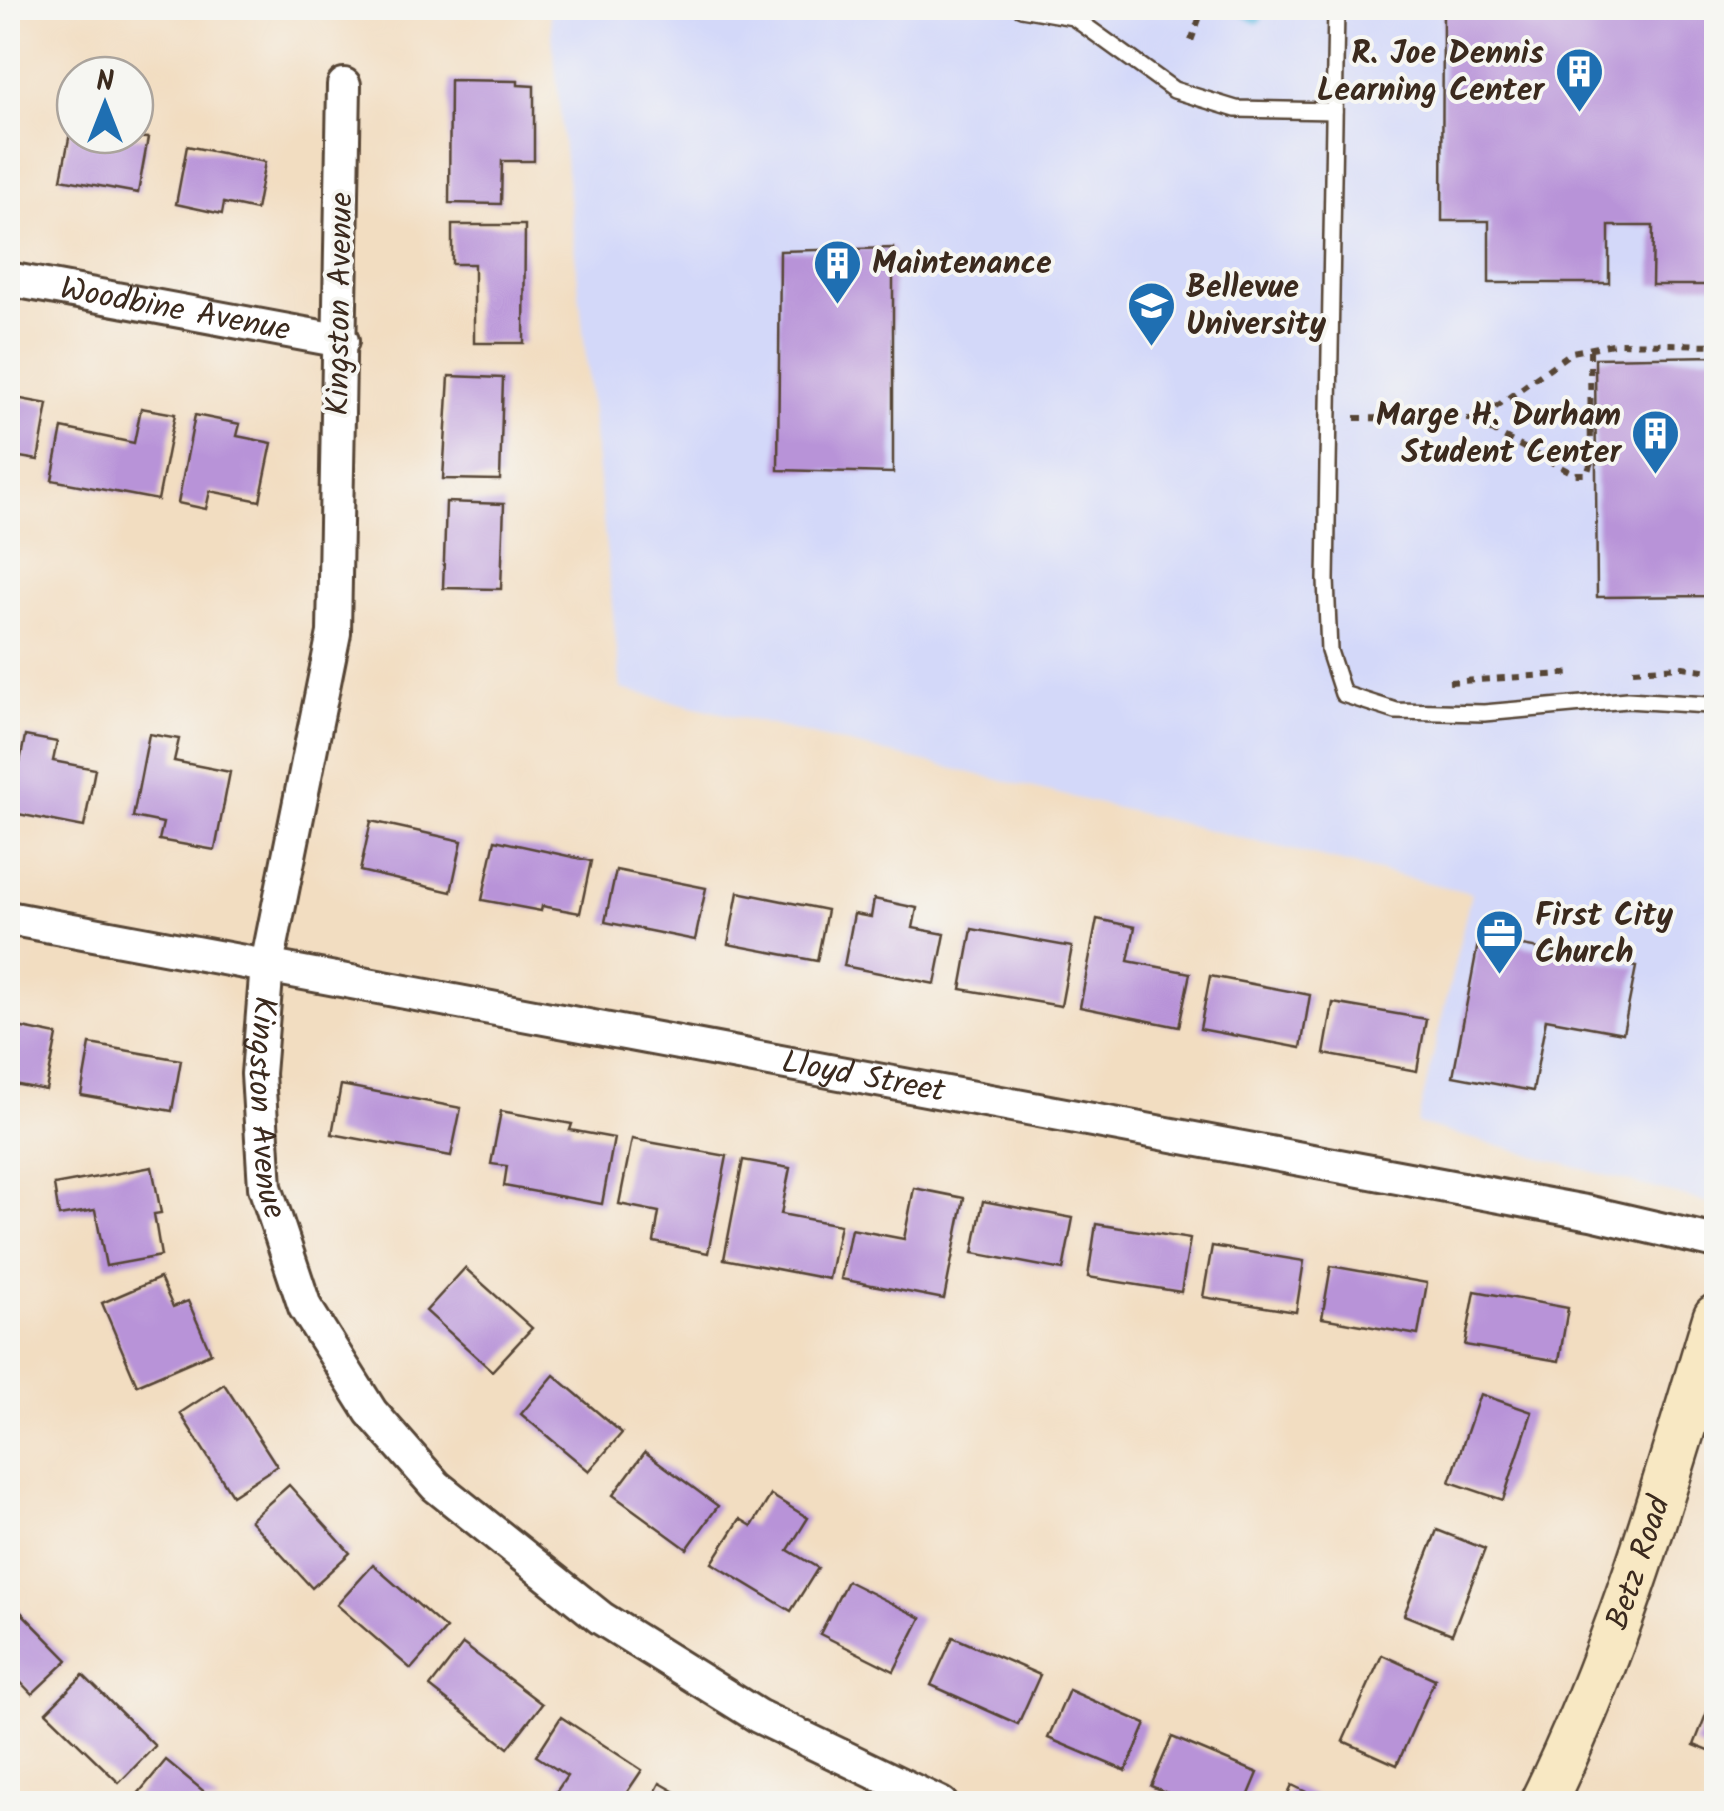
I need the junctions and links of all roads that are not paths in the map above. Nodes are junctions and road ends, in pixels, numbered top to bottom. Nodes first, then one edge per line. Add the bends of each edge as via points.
1 (1021, 8) edge
2 (1336, 8) edge
3 (344, 85) dead end
4 (1334, 112) junction
5 (8, 279) edge
6 (342, 340) junction
7 (1716, 711) edge
8 (8, 918) edge
9 (267, 965) junction
10 (1716, 1242) edge
11 (1716, 1317) edge
12 (941, 1804) edge
13 (1542, 1804) edge

1 - 4 lane via 1072,17 1174,90 1236,110
2 - 4 lane
3 - 6 street, Kingston Avenue
4 - 7 lane via 1326,580 1329,652 1343,694 1396,711 1484,713 1627,700
5 - 6 street, Woodbine Avenue
6 - 9 street, Kingston Avenue via 334,633
8 - 9 street, Lloyd Street
9 - 10 street, Lloyd Street via 1591,1213
9 - 12 street, Kingston Avenue via 258,1074 265,1187 304,1306 371,1412 436,1486 601,1618 758,1716
11 - 13 street, Betz Road via 1645,1551 1575,1737

